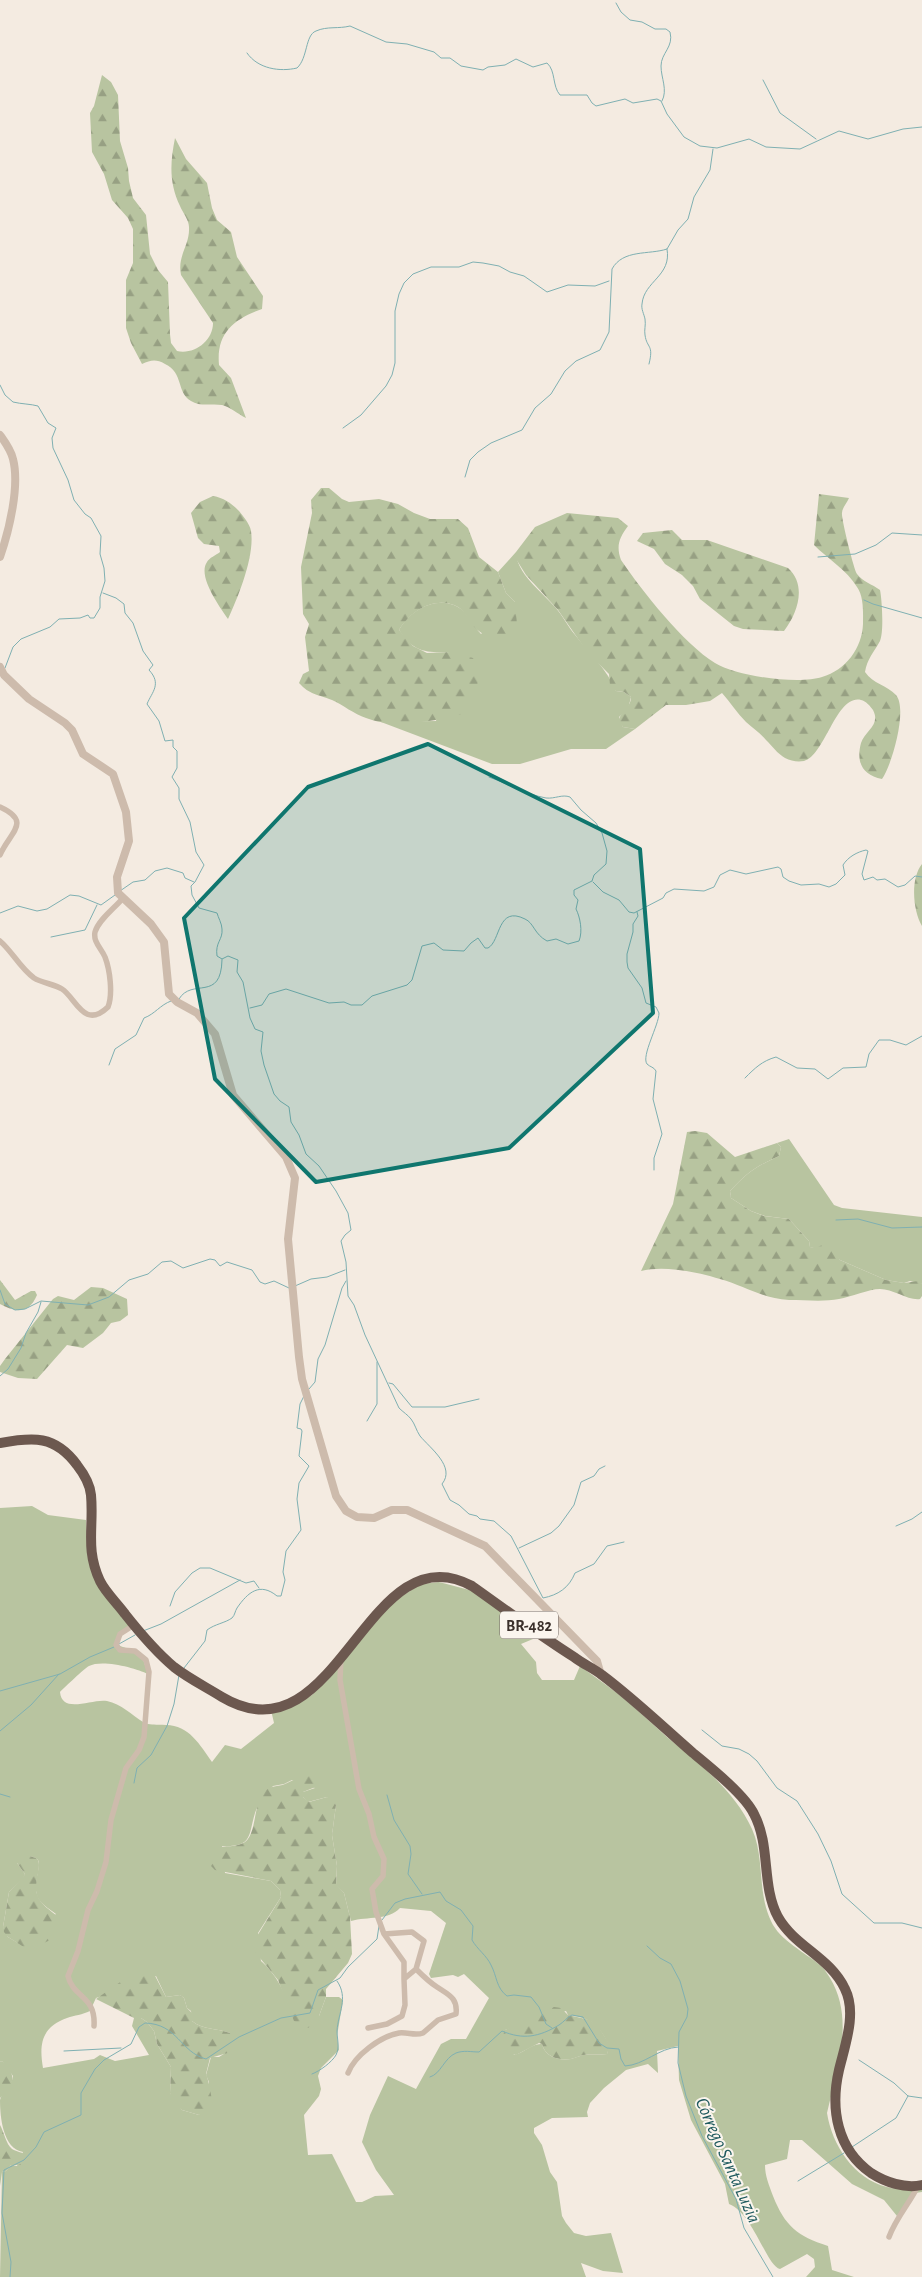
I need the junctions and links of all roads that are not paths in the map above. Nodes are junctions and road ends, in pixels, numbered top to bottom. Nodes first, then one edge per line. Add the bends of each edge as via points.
1 (0, 435) edge
2 (0, 557) edge
3 (0, 667) edge
4 (0, 807) edge
5 (0, 855) edge
6 (123, 898) junction
7 (0, 940) edge
8 (0, 1443) edge
9 (134, 1624) junction
10 (341, 1658) junction
11 (601, 1675) junction
12 (384, 1934) junction
13 (416, 1969) junction
14 (404, 1979) junction
15 (94, 2026) dead end
16 (368, 2028) dead end
17 (348, 2073) dead end
18 (920, 2185) edge
19 (889, 2238) dead end

1 - 2 street via 13,457 15,475 8,534
3 - 6 street via 29,699 72,730 83,754 113,774 126,812 129,841 117,877 118,893
4 - 5 street via 14,814 17,822 16,830
6 - 7 street via 98,925 95,934 107,962 110,998 108,1007 98,1014 83,1012 62,989 34,978
6 - 11 street via 151,924 164,942 169,994 197,1013 215,1034 234,1095 286,1157 295,1178 288,1239 299,1357 302,1379 336,1496 346,1511 357,1517 374,1518 392,1510 408,1510 485,1546 597,1661
8 - 9 highway, BR-482 via 34,1439 51,1442 67,1452 81,1470 91,1495 89,1539 97,1572 107,1592
9 - 10 highway, BR-482 via 151,1646 175,1668 224,1698 250,1708 280,1706 301,1698
9 - 15 street via 120,1634 116,1645 120,1650 135,1651 146,1660 149,1672 144,1737 126,1768 111,1820 106,1862 68,1976 73,1987 89,2002 95,2015
10 - 11 highway, BR-482 via 378,1612 399,1592 430,1578 455,1579 472,1586
10 - 12 street via 340,1680 359,1789 384,1859 383,1876 372,1889
11 - 18 highway, BR-482 via 710,1767 755,1814 772,1905 786,1930 825,1961 848,1998 849,2021 837,2084 835,2116 839,2131 849,2152 879,2178 903,2185
12 - 13 street via 412,1932 422,1938 424,1945
12 - 14 street via 404,1962
13 - 14 street
13 - 17 street via 452,1997 456,2014 438,2020 423,2034 400,2033 378,2042 355,2059
14 - 16 street via 402,2016 387,2024
18 - 19 street via 894,2224

